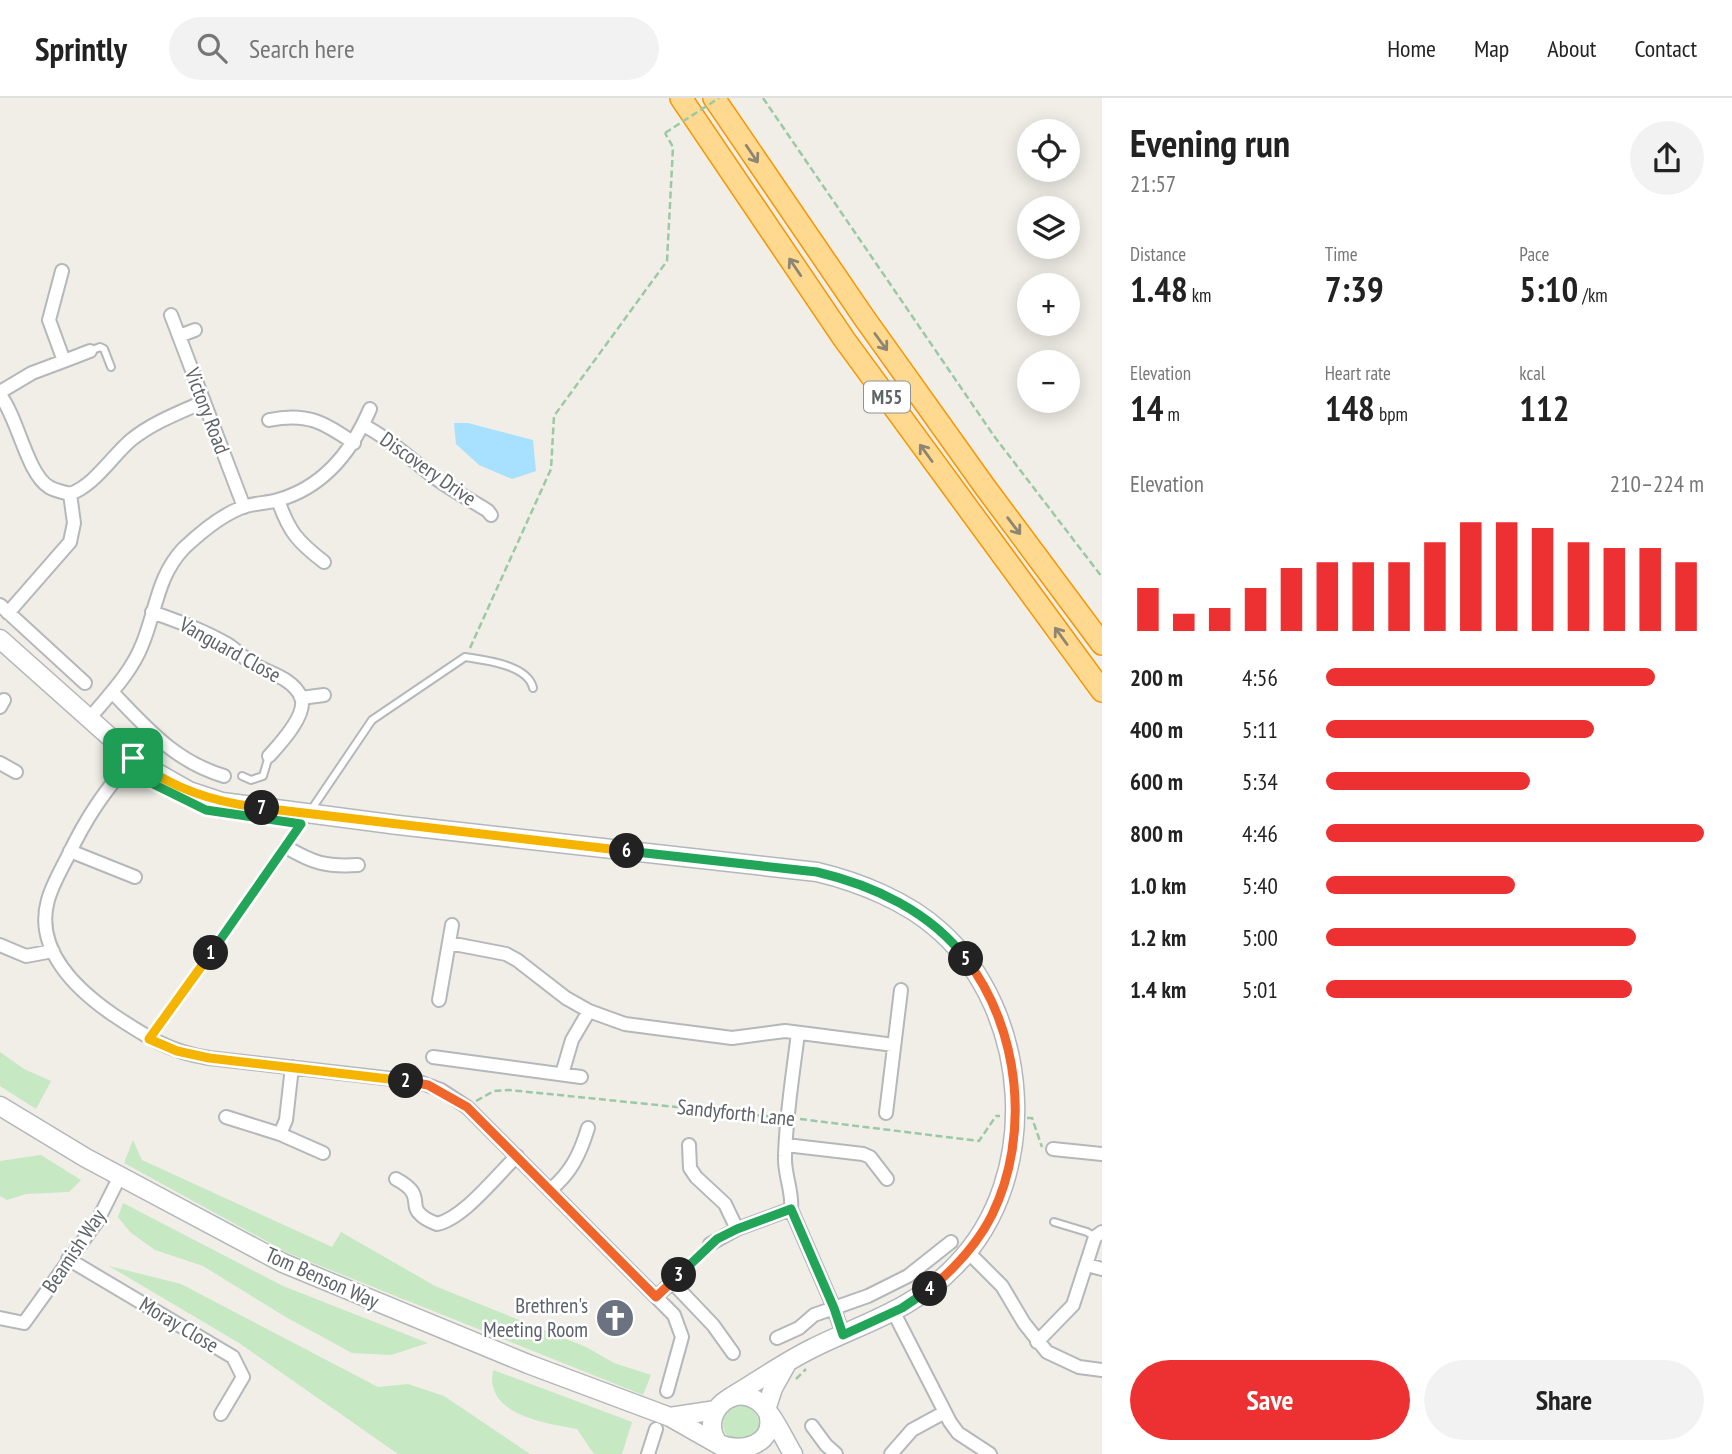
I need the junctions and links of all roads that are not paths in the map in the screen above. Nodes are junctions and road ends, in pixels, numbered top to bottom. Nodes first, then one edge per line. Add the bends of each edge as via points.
1 (681, 98) edge
2 (716, 98) edge
3 (62, 271) dead end
4 (170, 315) dead end
5 (195, 330) dead end
6 (180, 336) junction
7 (90, 351) joint
8 (64, 361) junction
9 (111, 367) dead end
10 (0, 393) edge
11 (203, 402) junction
12 (370, 409) dead end
13 (269, 420) dead end
14 (363, 425) junction
15 (354, 443) junction
16 (71, 494) junction
17 (278, 500) junction
18 (244, 507) junction
19 (491, 515) dead end
20 (324, 562) dead end
21 (4, 609) edge
22 (152, 612) junction
23 (0, 639) edge
24 (1102, 644) edge
25 (85, 683) dead end
26 (533, 688) dead end
27 (1102, 691) edge
28 (112, 692) junction
29 (324, 695) dead end
30 (302, 698) junction
31 (89, 719) junction
32 (269, 756) joint
33 (133, 758) junction
34 (0, 764) edge
35 (16, 772) dead end
36 (224, 776) dead end
37 (242, 776) dead end
38 (308, 813) junction
39 (286, 847) junction
40 (70, 851) junction
41 (358, 865) dead end
42 (135, 877) dead end
43 (452, 926) dead end
44 (449, 943) junction
45 (0, 945) edge
46 (54, 951) junction
47 (901, 990) dead end
48 (439, 1000) dead end
49 (589, 1011) junction
50 (798, 1033) junction
51 (149, 1039) junction
52 (894, 1045) junction
53 (433, 1057) dead end
54 (292, 1067) junction
55 (562, 1074) junction
56 (581, 1077) dead end
57 (0, 1106) edge
58 (886, 1113) dead end
59 (226, 1117) dead end
60 (589, 1128) dead end
61 (280, 1134) junction
62 (786, 1144) junction
63 (689, 1145) dead end
64 (1053, 1149) road end
65 (323, 1153) dead end
66 (1102, 1154) edge
67 (886, 1155) dead end
68 (517, 1156) junction
69 (875, 1163) junction
70 (120, 1176) junction
71 (396, 1179) dead end
72 (887, 1179) dead end
73 (550, 1190) junction
74 (791, 1209) junction
75 (1054, 1222) dead end
76 (737, 1229) junction
77 (1098, 1235) edge
78 (951, 1242) dead end
79 (710, 1244) road end
80 (968, 1252) junction
81 (68, 1259) junction
82 (1087, 1265) junction
83 (1102, 1269) edge
84 (656, 1297) junction
85 (834, 1308) junction
86 (894, 1312) junction
87 (0, 1318) edge
88 (843, 1335) junction
89 (777, 1338) dead end
90 (1037, 1342) junction
91 (733, 1353) dead end
92 (787, 1363) junction
93 (1102, 1370) edge
94 (667, 1391) dead end
95 (722, 1404) junction
96 (767, 1411) junction
97 (945, 1412) junction
98 (221, 1414) dead end
99 (662, 1420) junction
100 (813, 1426) dead end
101 (721, 1446) junction
102 (762, 1452) edge
103 (648, 1454) edge
104 (793, 1454) edge
105 (836, 1454) edge
106 (891, 1454) edge
107 (990, 1454) edge

27 -> 1 highway, M55 via 852,350
2 -> 24 highway, M55 via 864,319
3 - 8 street via 49,320
4 - 6 street, Victory Road
5 - 6 street
6 - 11 street, Victory Road
7 - 8 street
7 - 9 lane via 104,349
8 - 10 street
10 - 16 street via 39,478 50,488
11 - 16 street via 143,431
11 - 18 street, Victory Road
12 - 14 street, Discovery Drive
13 - 15 street, Discovery Drive via 303,417 325,424
14 - 15 street, Discovery Drive
14 - 19 street, Discovery Drive
15 - 17 street, Discovery Drive via 329,472
16 - 21 street via 74,523 69,542 56,561
17 - 18 street, Discovery Drive
17 - 20 street via 288,528
18 - 22 street, Discovery Drive via 183,549 168,570
21 - 25 street
22 - 28 street, Discovery Drive via 143,644
22 - 30 street, Vanguard Close via 228,645 255,666 281,676
23 - 31 main road
26 - 38 lane via 528,676 516,670 465,657 372,720
28 - 31 street, Discovery Drive
28 - 36 street via 172,751
29 - 30 street, Vanguard Close
30 - 32 street, Vanguard Close via 302,711
31 - 33 main road
32 - 37 lane via 263,776 251,780
33 - 38 main road via 196,794 234,804
33 - 40 street via 99,799
34 - 35 street
38 - 39 lane
38 - 80 main road via 817,872 887,897 922,917 940,930 976,972 993,1004 1013,1078 1009,1171 991,1216
39 - 41 street via 308,860
39 - 51 lane
40 - 42 street
40 - 46 street via 47,906 47,930
43 - 44 street
44 - 48 street
44 - 49 street via 506,954
45 - 46 street via 26,956
46 - 51 street via 77,986
47 - 52 street
49 - 50 street via 625,1024 710,1036
49 - 55 street via 572,1040
50 - 52 street
50 - 62 street
51 - 54 street via 195,1056
52 - 58 street
53 - 55 street
54 - 61 street
54 - 68 street via 419,1082 441,1090 467,1107
55 - 56 street
57 - 70 main road, Tom Benson Way
59 - 61 street
60 - 73 street via 572,1168
61 - 65 street
62 - 69 street via 863,1154
62 - 74 street
63 - 76 street via 690,1168 725,1204
64 - 66 street
67 - 69 street
68 - 71 street via 463,1209 437,1224 420,1215 410,1187
68 - 73 street
69 - 72 street
70 - 81 street, Beamish Way via 98,1220
70 - 99 main road, Tom Benson Way via 283,1263
73 - 84 street
74 - 76 street
74 - 85 street
75 - 77 lane
76 - 79 street
77 - 82 street
78 - 85 street via 908,1276
80 - 86 main road via 930,1289
80 - 90 street via 1002,1286
81 - 87 street, Beamish Way via 24,1324
81 - 98 street, Moray Close via 233,1357 243,1377
82 - 83 street
82 - 90 street via 1073,1306
84 - 91 street via 672,1282
84 - 94 street via 674,1315 681,1332
85 - 88 street
85 - 89 street
86 - 88 main road
86 - 97 street
88 - 92 main road
90 - 93 street via 1061,1360
92 - 95 main road
92 - 96 main road
95 - 96 main road via 739,1395 759,1402
95 - 99 main road
95 - 101 main road via 712,1427
96 - 102 main road via 770,1422
96 - 104 main road
97 - 106 street via 912,1430
97 - 107 street via 958,1433
99 - 101 main road, Tom Benson Way
99 - 103 street
100 - 105 street
101 - 102 main road via 736,1453

